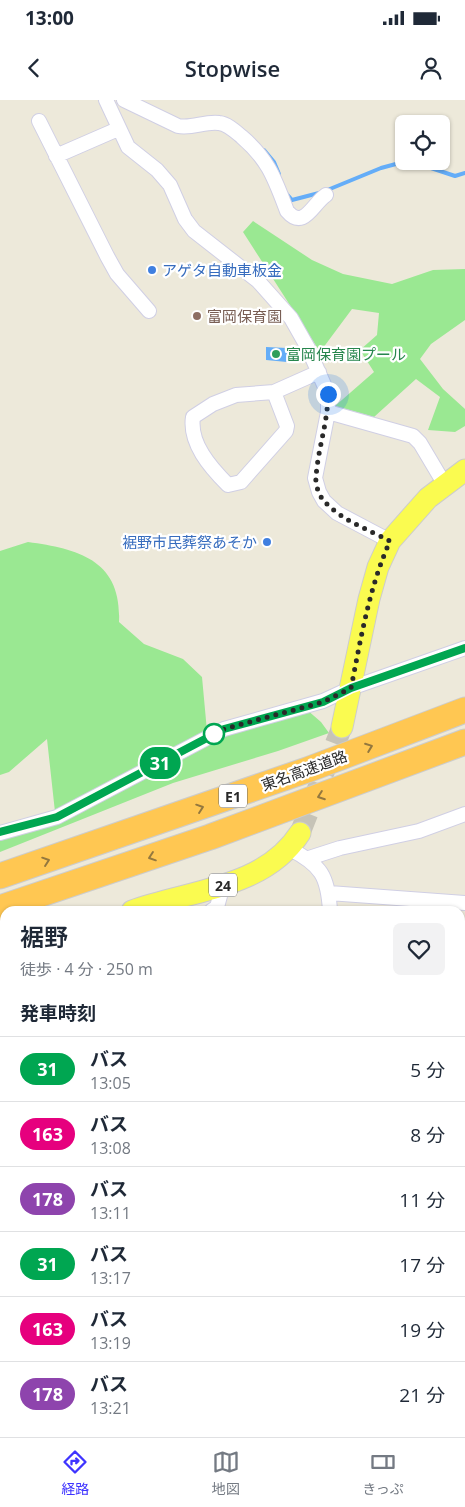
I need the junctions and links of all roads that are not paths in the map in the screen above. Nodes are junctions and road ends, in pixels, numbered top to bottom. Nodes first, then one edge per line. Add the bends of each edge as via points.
1 (108, 100) edge
2 (124, 100) edge
3 (39, 121) dead end
4 (118, 129) junction
5 (56, 156) junction
6 (326, 195) dead end
7 (148, 311) dead end
8 (319, 372) junction
9 (274, 392) junction
10 (328, 412) junction
11 (465, 470) edge
12 (445, 485) junction
13 (390, 541) junction
14 (465, 648) edge
15 (351, 688) junction
16 (465, 710) edge
17 (342, 727) tunnel mouth
18 (465, 742) edge
19 (465, 814) edge
20 (0, 832) edge
21 (295, 841) joint
22 (309, 858) junction
23 (0, 876) edge
24 (223, 885) junction
25 (329, 893) junction
26 (465, 903) edge
27 (6, 906) edge
28 (150, 906) edge
29 (217, 906) edge
30 (330, 906) edge

1 - 4 street
2 - 6 street via 178,126 187,128 222,123 236,132 267,162 291,217 306,217
3 - 5 street
4 - 5 street
4 - 8 street via 128,147 170,185 184,219 194,231 270,292 290,318
5 - 7 street via 114,268
8 - 9 street
8 - 10 street via 328,394
9 - 9 street via 236,395 193,417 191,430 208,465 228,485 240,482 286,431 288,426
10 - 12 street via 413,436
10 - 13 street via 315,478 319,492 338,513
11 - 12 main road
12 - 13 main road via 407,520
13 - 15 main road via 371,591
14 - 15 street
15 - 17 main road
15 - 20 street via 323,702 224,729 57,817
23 -> 16 highway, 東名高速道路 / E1 via 297,773
18 -> 27 highway, 東名高速道路 / E1 via 210,837
19 - 22 street via 420,831
21 - 22 street
21 - 24 main road, 24 via 272,864
22 - 25 street via 326,881
24 - 28 main road, 24
24 - 29 street
25 - 26 street
25 - 30 street

